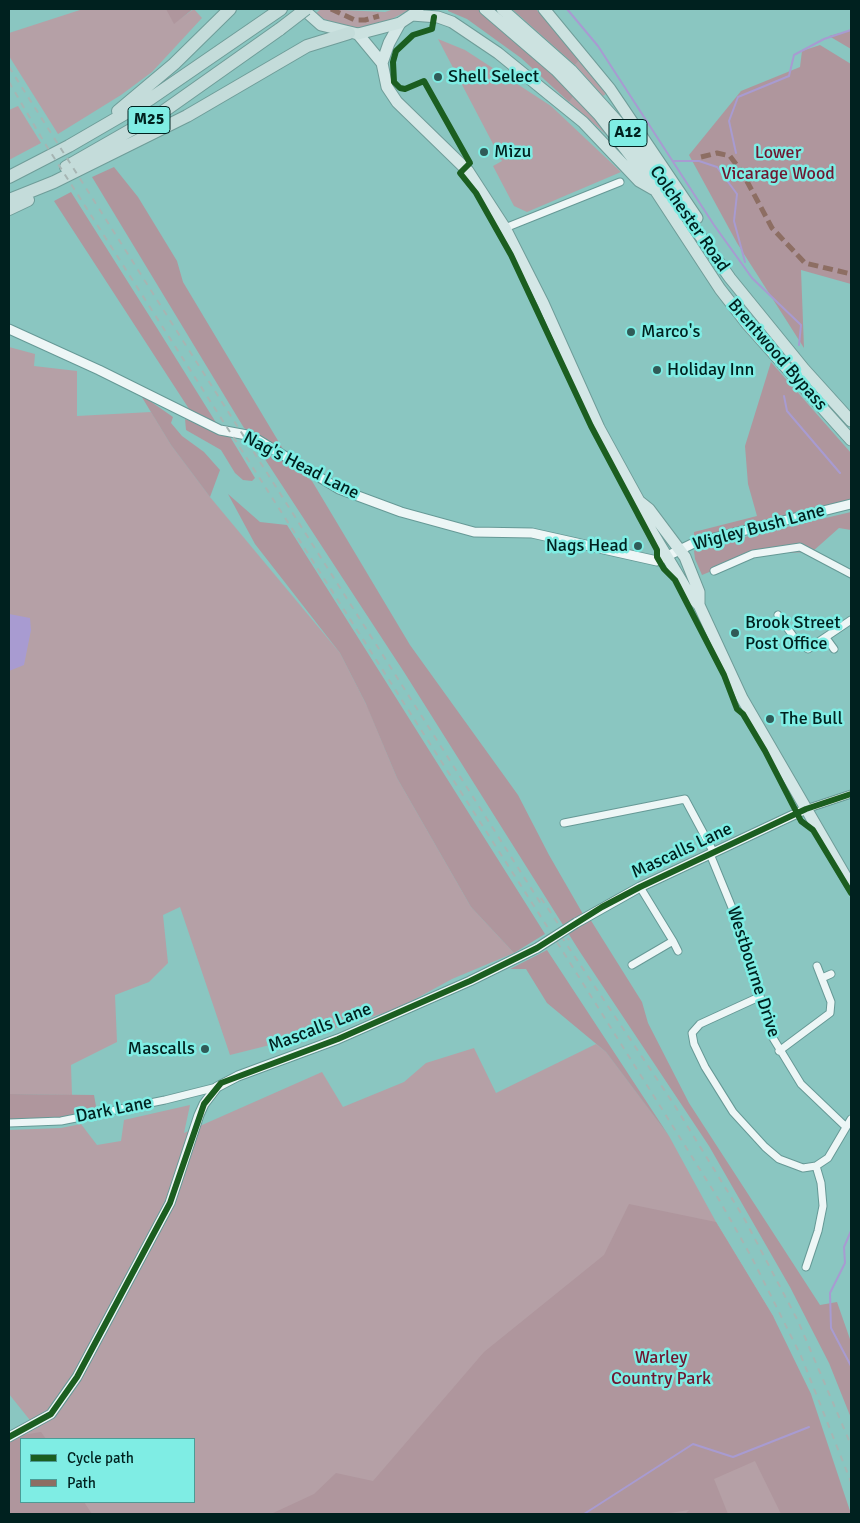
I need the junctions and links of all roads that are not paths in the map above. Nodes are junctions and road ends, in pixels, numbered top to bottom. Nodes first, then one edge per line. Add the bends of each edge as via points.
1 (230, 9) edge
2 (281, 9) edge
3 (304, 9) edge
4 (485, 9) edge
5 (502, 9) edge
6 (544, 9) edge
7 (417, 12) edge
8 (400, 23) junction
9 (353, 33) junction
10 (382, 63) junction
11 (187, 116) junction
12 (100, 128) junction
13 (9, 177) edge
14 (620, 182) dead end
15 (656, 191) junction
16 (9, 198) edge
17 (9, 210) edge
18 (506, 228) junction
19 (730, 278) junction
20 (9, 329) edge
21 (851, 421) edge
22 (851, 440) edge
23 (639, 500) junction
24 (851, 504) edge
25 (679, 550) junction
26 (668, 557) junction
27 (714, 571) dead end
28 (851, 574) edge
29 (700, 605) junction
30 (778, 615) dead end
31 (851, 620) edge
32 (826, 638) junction
33 (834, 649) dead end
34 (850, 796) edge
35 (806, 808) junction
36 (564, 823) dead end
37 (712, 853) junction
38 (851, 886) edge
39 (640, 887) junction
40 (673, 941) junction
41 (678, 951) dead end
42 (632, 965) dead end
43 (817, 966) dead end
44 (831, 974) dead end
45 (822, 978) junction
46 (759, 998) junction
47 (779, 1051) junction
48 (217, 1087) junction
49 (193, 1093) junction
50 (204, 1104) junction
51 (851, 1119) edge
52 (9, 1123) edge
53 (846, 1127) junction
54 (816, 1166) junction
55 (806, 1267) dead end
56 (9, 1437) edge

1 - 12 highway, M25 via 174,64
2 - 12 highway, M25 via 180,80
3 - 9 highway via 321,25
3 - 16 highway, M25, bridge via 164,111
4 - 15 highway, Colchester Road / A12 via 579,92 614,132
5 - 19 highway, Colchester Road / A12 via 572,70 621,125
6 - 19 highway, A12 via 605,82 656,155
7 - 8 highway
7 - 15 highway, A12 via 452,22 498,53 582,122 639,181
8 - 9 highway
8 - 10 main road
9 - 10 main road
9 - 11 highway, M25 via 307,46
10 - 18 main road via 393,98 468,171
11 - 16 highway, M25 via 54,182
11 - 17 highway, M25 via 142,144
12 - 13 highway, M25
14 - 18 street
15 - 22 highway, Brentwood Bypass / A12 via 720,289 748,325
18 - 23 main road via 599,428
19 - 21 highway, Brentwood Bypass / A12
20 - 26 street, Nag's Head Lane via 220,430 258,440 327,483 387,507 474,532 532,533 652,561
23 - 25 main road
23 - 26 main road via 642,515
24 - 25 street, Wigley Bush Lane via 698,542
25 - 26 street, Wigley Bush Lane
25 - 29 main road via 700,592
26 - 29 main road
27 - 28 street via 753,554 800,547
29 - 35 main road via 742,698
30 - 32 street via 808,650
31 - 32 street
32 - 33 street
34 - 35 street
35 - 37 street, Mascalls Lane
35 - 38 main road
36 - 37 street, Westbourne Drive via 685,798
37 - 39 street, Mascalls Lane
37 - 46 street, Westbourne Drive via 735,915
39 - 40 street
39 - 48 street, Mascalls Lane, bridge via 537,948 470,981 348,1036 238,1076
40 - 41 street
40 - 42 street
43 - 45 street
44 - 45 street
45 - 47 street via 831,1002 830,1013
46 - 47 street, Westbourne Drive
46 - 54 street via 700,1024 692,1038 726,1101 765,1147 794,1166
47 - 53 street, Westbourne Drive via 801,1084
48 - 49 street, Dark Lane
48 - 50 street, Mascalls Lane
49 - 50 street
49 - 52 street, Dark Lane via 61,1120
50 - 56 street, Mascalls Lane via 170,1203 78,1377 51,1414
51 - 53 street
53 - 54 street via 828,1158
54 - 55 street via 823,1206

